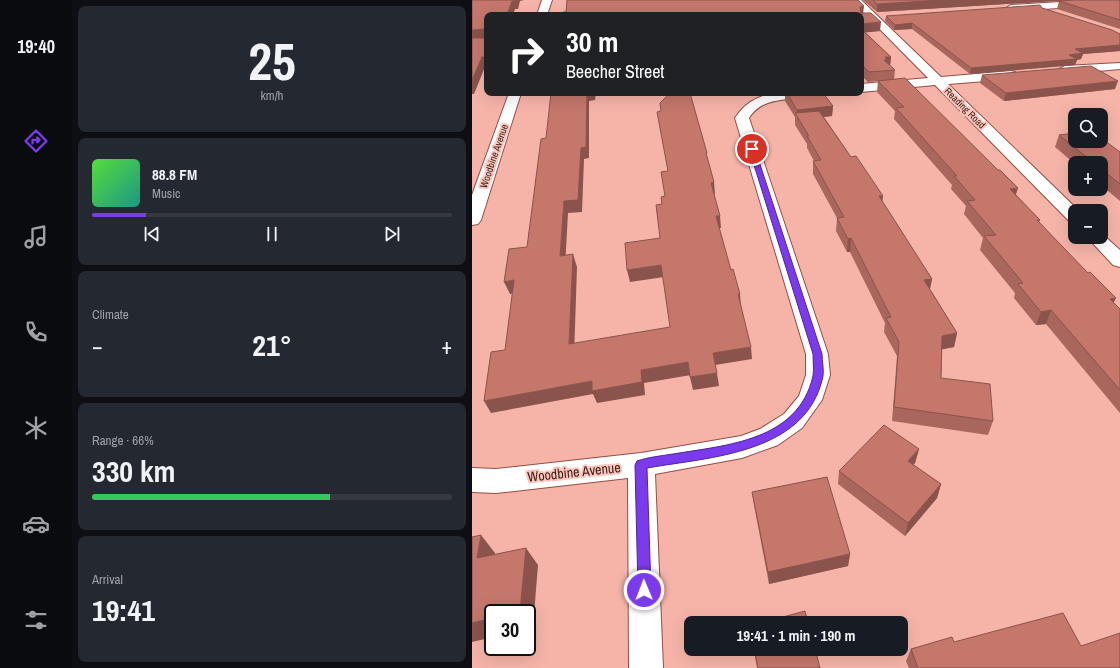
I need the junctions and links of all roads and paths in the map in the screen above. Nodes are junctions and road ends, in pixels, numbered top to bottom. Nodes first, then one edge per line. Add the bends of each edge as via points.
1 (547, 0) edge
2 (856, 0) edge
3 (1120, 0) edge
4 (1034, 6) junction
5 (1008, 7) edge
6 (543, 12) edge
7 (863, 12) edge
8 (1057, 14) edge
9 (889, 16) edge
10 (867, 18) edge
11 (1120, 66) edge
12 (1107, 67) junction
13 (1053, 71) edge
14 (1022, 74) edge
15 (1120, 74) edge
16 (938, 81) junction
17 (864, 88) edge
18 (514, 96) edge
19 (782, 96) edge
20 (1068, 210) edge
21 (472, 220) edge
22 (1103, 244) edge
23 (1120, 261) edge
24 (641, 465) junction
25 (472, 480) edge
26 (646, 668) edge

1 - 6 street
2 - 7 street, Reading Road
3 - 4 street
4 - 5 street
4 - 8 street
9 - 10 street
10 - 16 street, Reading Road
11 - 12 street
12 - 13 street
12 - 15 street
14 - 16 street
16 - 17 street
16 - 20 street, Reading Road
18 - 21 street, Woodbine Avenue
19 - 24 street, Woodbine Avenue via 768,98 749,107 742,120 817,354 818,375 810,400 793,420 769,437 742,447
22 - 23 street
24 - 25 street, Woodbine Avenue via 496,481
24 - 26 street

